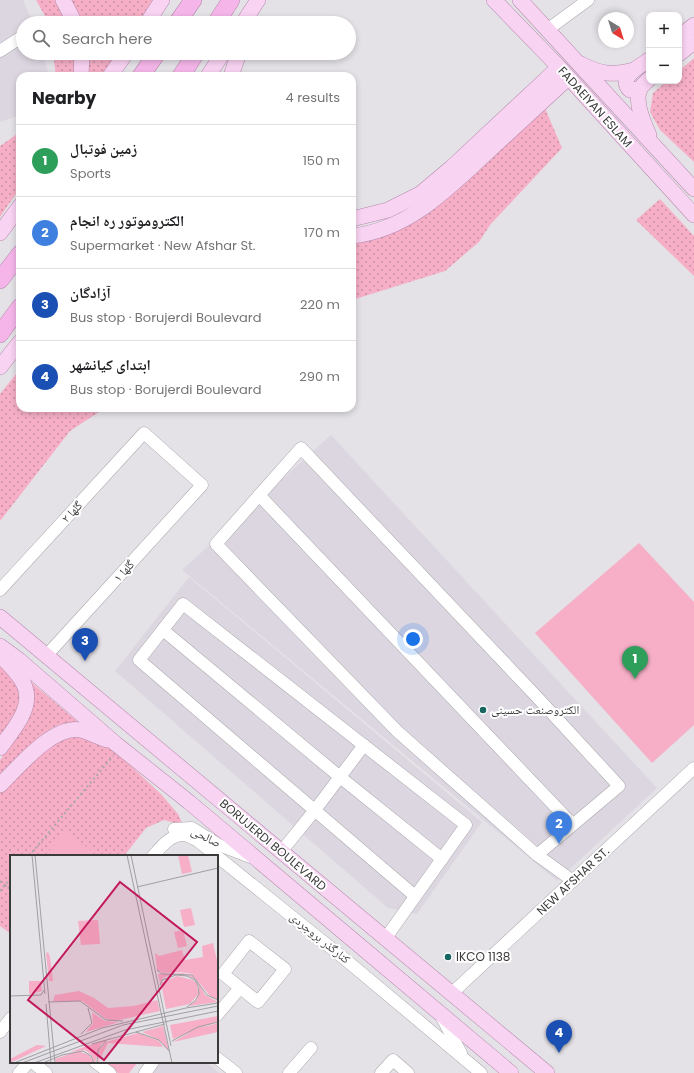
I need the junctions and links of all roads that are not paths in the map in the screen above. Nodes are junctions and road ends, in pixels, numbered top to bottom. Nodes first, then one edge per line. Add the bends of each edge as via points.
1 (63, 0) edge
2 (162, 0) edge
3 (193, 0) edge
4 (231, 0) edge
5 (494, 0) edge
6 (520, 0) edge
7 (588, 0) edge
8 (257, 2) edge
9 (71, 16) edge
10 (152, 16) edge
11 (183, 16) edge
12 (221, 16) edge
13 (248, 16) edge
14 (252, 16) edge
15 (694, 25) edge
16 (547, 30) junction
17 (682, 35) edge
18 (16, 41) edge
19 (694, 42) edge
20 (0, 51) edge
21 (682, 52) edge
22 (82, 60) edge
23 (121, 60) edge
24 (152, 60) edge
25 (191, 60) edge
26 (218, 60) edge
27 (237, 60) edge
28 (577, 62) junction
29 (646, 62) edge
30 (634, 70) junction
31 (81, 72) edge
32 (113, 72) edge
33 (144, 72) edge
34 (184, 72) edge
35 (211, 72) edge
36 (232, 72) edge
37 (564, 72) junction
38 (644, 84) edge
39 (655, 147) junction
40 (694, 189) edge
41 (16, 211) edge
42 (694, 215) edge
43 (356, 219) edge
44 (0, 233) edge
45 (356, 235) edge
46 (16, 259) edge
47 (0, 280) edge
48 (16, 312) edge
49 (0, 334) edge
50 (16, 347) edge
51 (0, 366) edge
52 (202, 485) joint
53 (259, 495) junction
54 (0, 590) edge
55 (0, 617) edge
56 (163, 630) junction
57 (0, 646) edge
58 (0, 655) edge
59 (46, 656) junction
60 (364, 745) junction
61 (0, 748) edge
62 (116, 748) junction
63 (694, 768) edge
64 (340, 777) junction
65 (0, 785) edge
66 (315, 810) junction
67 (572, 824) junction
68 (281, 852) junction
69 (145, 855) edge
70 (154, 855) edge
71 (215, 855) edge
72 (537, 855) junction
73 (218, 857) edge
74 (253, 858) junction
75 (442, 859) junction
76 (573, 881) junction
77 (416, 896) junction
78 (385, 938) junction
79 (240, 988) junction
80 (452, 994) junction
81 (439, 1013) junction
82 (218, 1014) edge
83 (10, 1019) edge
84 (0, 1032) edge
85 (311, 1048) dead end
86 (464, 1058) junction
87 (218, 1059) edge
88 (28, 1063) edge
89 (33, 1063) edge
90 (96, 1063) edge
91 (152, 1063) edge
92 (20, 1073) edge
93 (46, 1073) edge
94 (110, 1073) edge
95 (144, 1073) edge
96 (236, 1073) edge
97 (289, 1073) edge
98 (381, 1073) edge
99 (408, 1073) edge
100 (481, 1073) edge
101 (511, 1073) edge
102 (547, 1073) edge

1 - 9 main road
2 - 10 main road
3 - 11 highway
4 - 12 highway
5 - 37 main road, FADAEIYAN ESLAM
6 - 16 main road, FADAEIYAN ESLAM
7 - 16 street
8 - 13 main road
8 - 14 main road
15 - 17 main road
16 - 28 main road, FADAEIYAN ESLAM
18 - 20 street
19 - 21 main road
22 - 31 main road
23 - 32 main road
24 - 33 highway
25 - 34 highway
26 - 35 main road
27 - 36 main road
28 - 30 main road via 591,70 608,74
28 - 39 main road, FADAEIYAN ESLAM
29 - 30 main road
30 - 38 main road via 627,77 627,87 630,90
37 - 42 main road, FADAEIYAN ESLAM
37 - 43 main road via 420,194 388,210
37 - 45 main road via 459,179 427,206 394,225
38 - 39 main road via 638,102
39 - 40 main road, FADAEIYAN ESLAM
41 - 44 main road
46 - 47 highway
48 - 49 highway
50 - 51 main road
52 - 54 street, گلها ۲ via 144,433
52 - 59 street, گلها ۱
53 - 67 street
53 - 67 street via 301,448 619,786
53 - 72 street via 216,544 398,731
55 - 59 main road, BORUJERDI BOULEVARD
56 - 60 street via 183,604
56 - 64 street
56 - 66 street via 139,660
57 - 62 main road, BORUJERDI BOULEVARD via 19,660
58 - 61 main road via 20,678 27,697 20,720
59 - 68 main road, BORUJERDI BOULEVARD
60 - 64 street
60 - 75 street via 466,825
62 - 65 main road via 81,730 60,733 42,744
62 - 74 main road, BORUJERDI BOULEVARD via 189,802
63 - 76 street, NEW AFSHAR ST.
64 - 66 street
64 - 75 street
66 - 68 street
66 - 77 street
67 - 72 street
68 - 78 main road, BORUJERDI BOULEVARD
69 - 74 street, صالحی via 159,838 176,828 192,828 219,845
70 - 71 street, کنارگذر بروجردی via 172,838 184,835 198,841
72 - 76 street
73 - 86 street, کنارگذر بروجردی
74 - 81 main road, BORUJERDI BOULEVARD
75 - 77 street
76 - 80 street, NEW AFSHAR ST.
77 - 78 street
78 - 80 main road, BORUJERDI BOULEVARD
79 - 79 street via 258,1002 285,969 249,941 223,974
79 - 82 street
80 - 102 main road, BORUJERDI BOULEVARD
81 - 86 street
81 - 101 main road, BORUJERDI BOULEVARD
83 - 84 street
85 - 97 street
86 - 100 street, کنارگذر بروجردی
87 - 96 street
88 - 92 street
89 - 93 street
90 - 94 street
91 - 95 street
98 - 99 street via 392,1060

